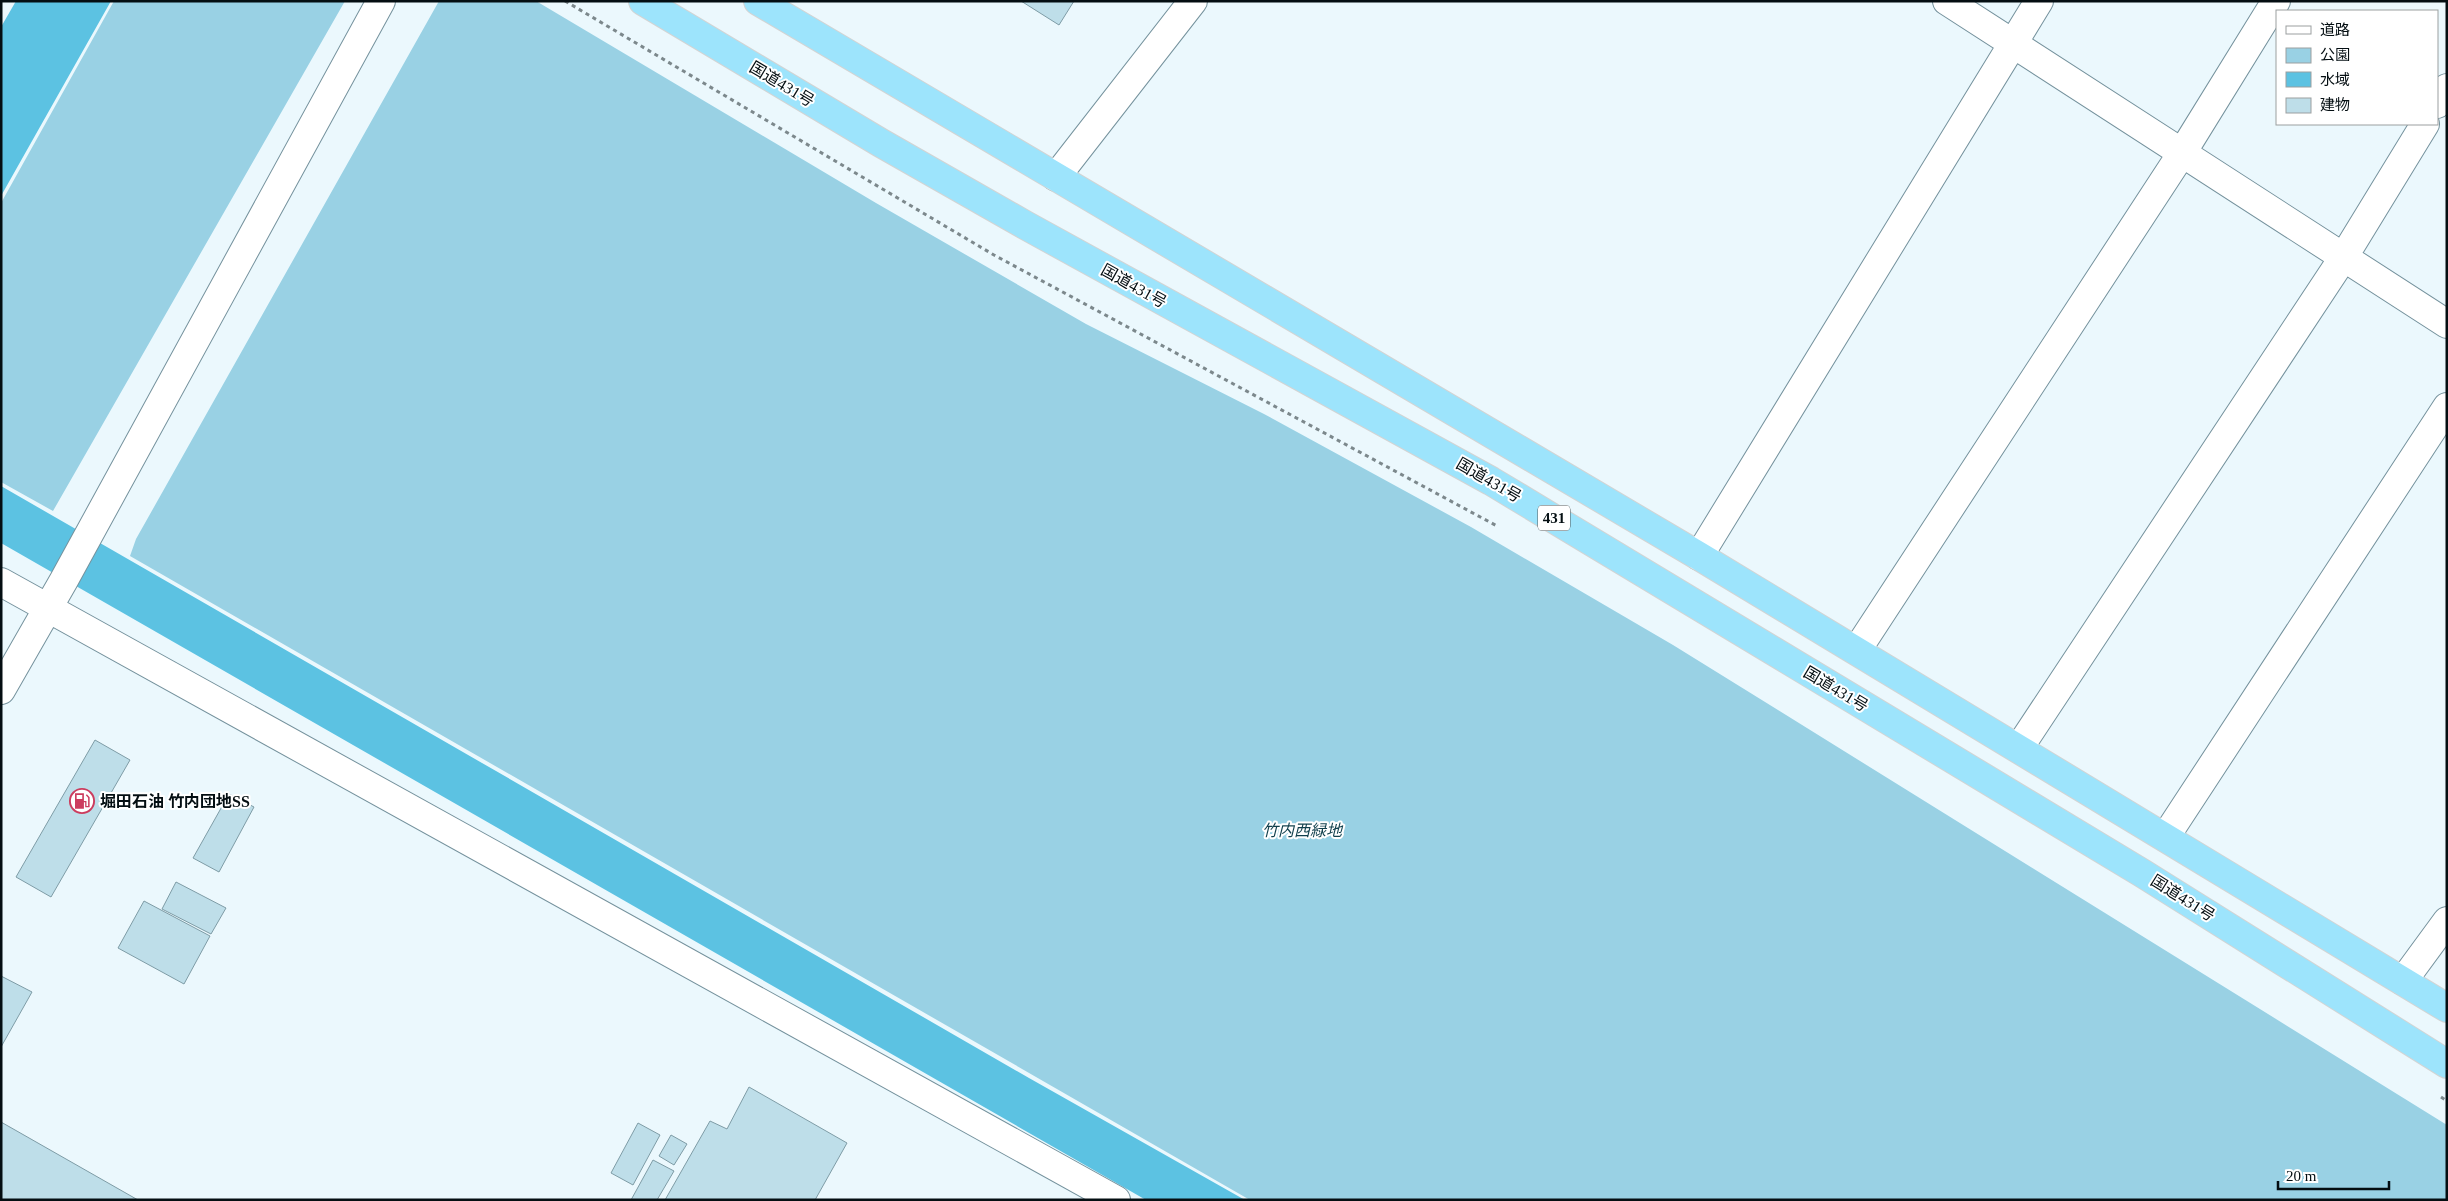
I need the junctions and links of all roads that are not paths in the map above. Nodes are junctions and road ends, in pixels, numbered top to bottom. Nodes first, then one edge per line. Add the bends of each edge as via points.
1 (381, 1) edge
2 (643, 1) edge
3 (758, 1) edge
4 (1193, 1) edge
5 (1947, 1) edge
6 (2039, 1) edge
7 (2276, 1) edge
8 (2013, 45) junction
9 (2447, 88) edge
10 (2438, 102) edge
11 (2424, 125) edge
12 (2182, 153) junction
13 (1056, 177) junction
14 (2343, 258) junction
15 (2447, 324) edge
16 (2447, 407) edge
17 (1699, 556) junction
18 (1, 582) edge
19 (48, 609) junction
20 (1856, 650) junction
21 (1, 690) edge
22 (2019, 748) junction
23 (2166, 836) junction
24 (2447, 921) edge
25 (2404, 982) junction
26 (2447, 1008) edge
27 (2447, 1064) edge
28 (1116, 1200) edge

1 - 19 street
2 - 27 highway, 国道431号 / 431 via 1025,225 1491,481 2142,873
3 - 13 highway, 431
4 - 13 street
5 - 8 street
6 - 8 street
7 - 12 street
8 - 12 street
8 - 17 street
9 - 10 street
11 - 14 street
12 - 14 street
12 - 20 street
13 - 17 highway, 431
14 - 15 street
14 - 22 street
16 - 23 street
17 - 20 highway, 431
18 - 19 street
19 - 21 street
19 - 28 street
20 - 22 highway, 431
22 - 23 highway, 431
23 - 25 highway, 431
24 - 25 street
25 - 26 highway, 431

